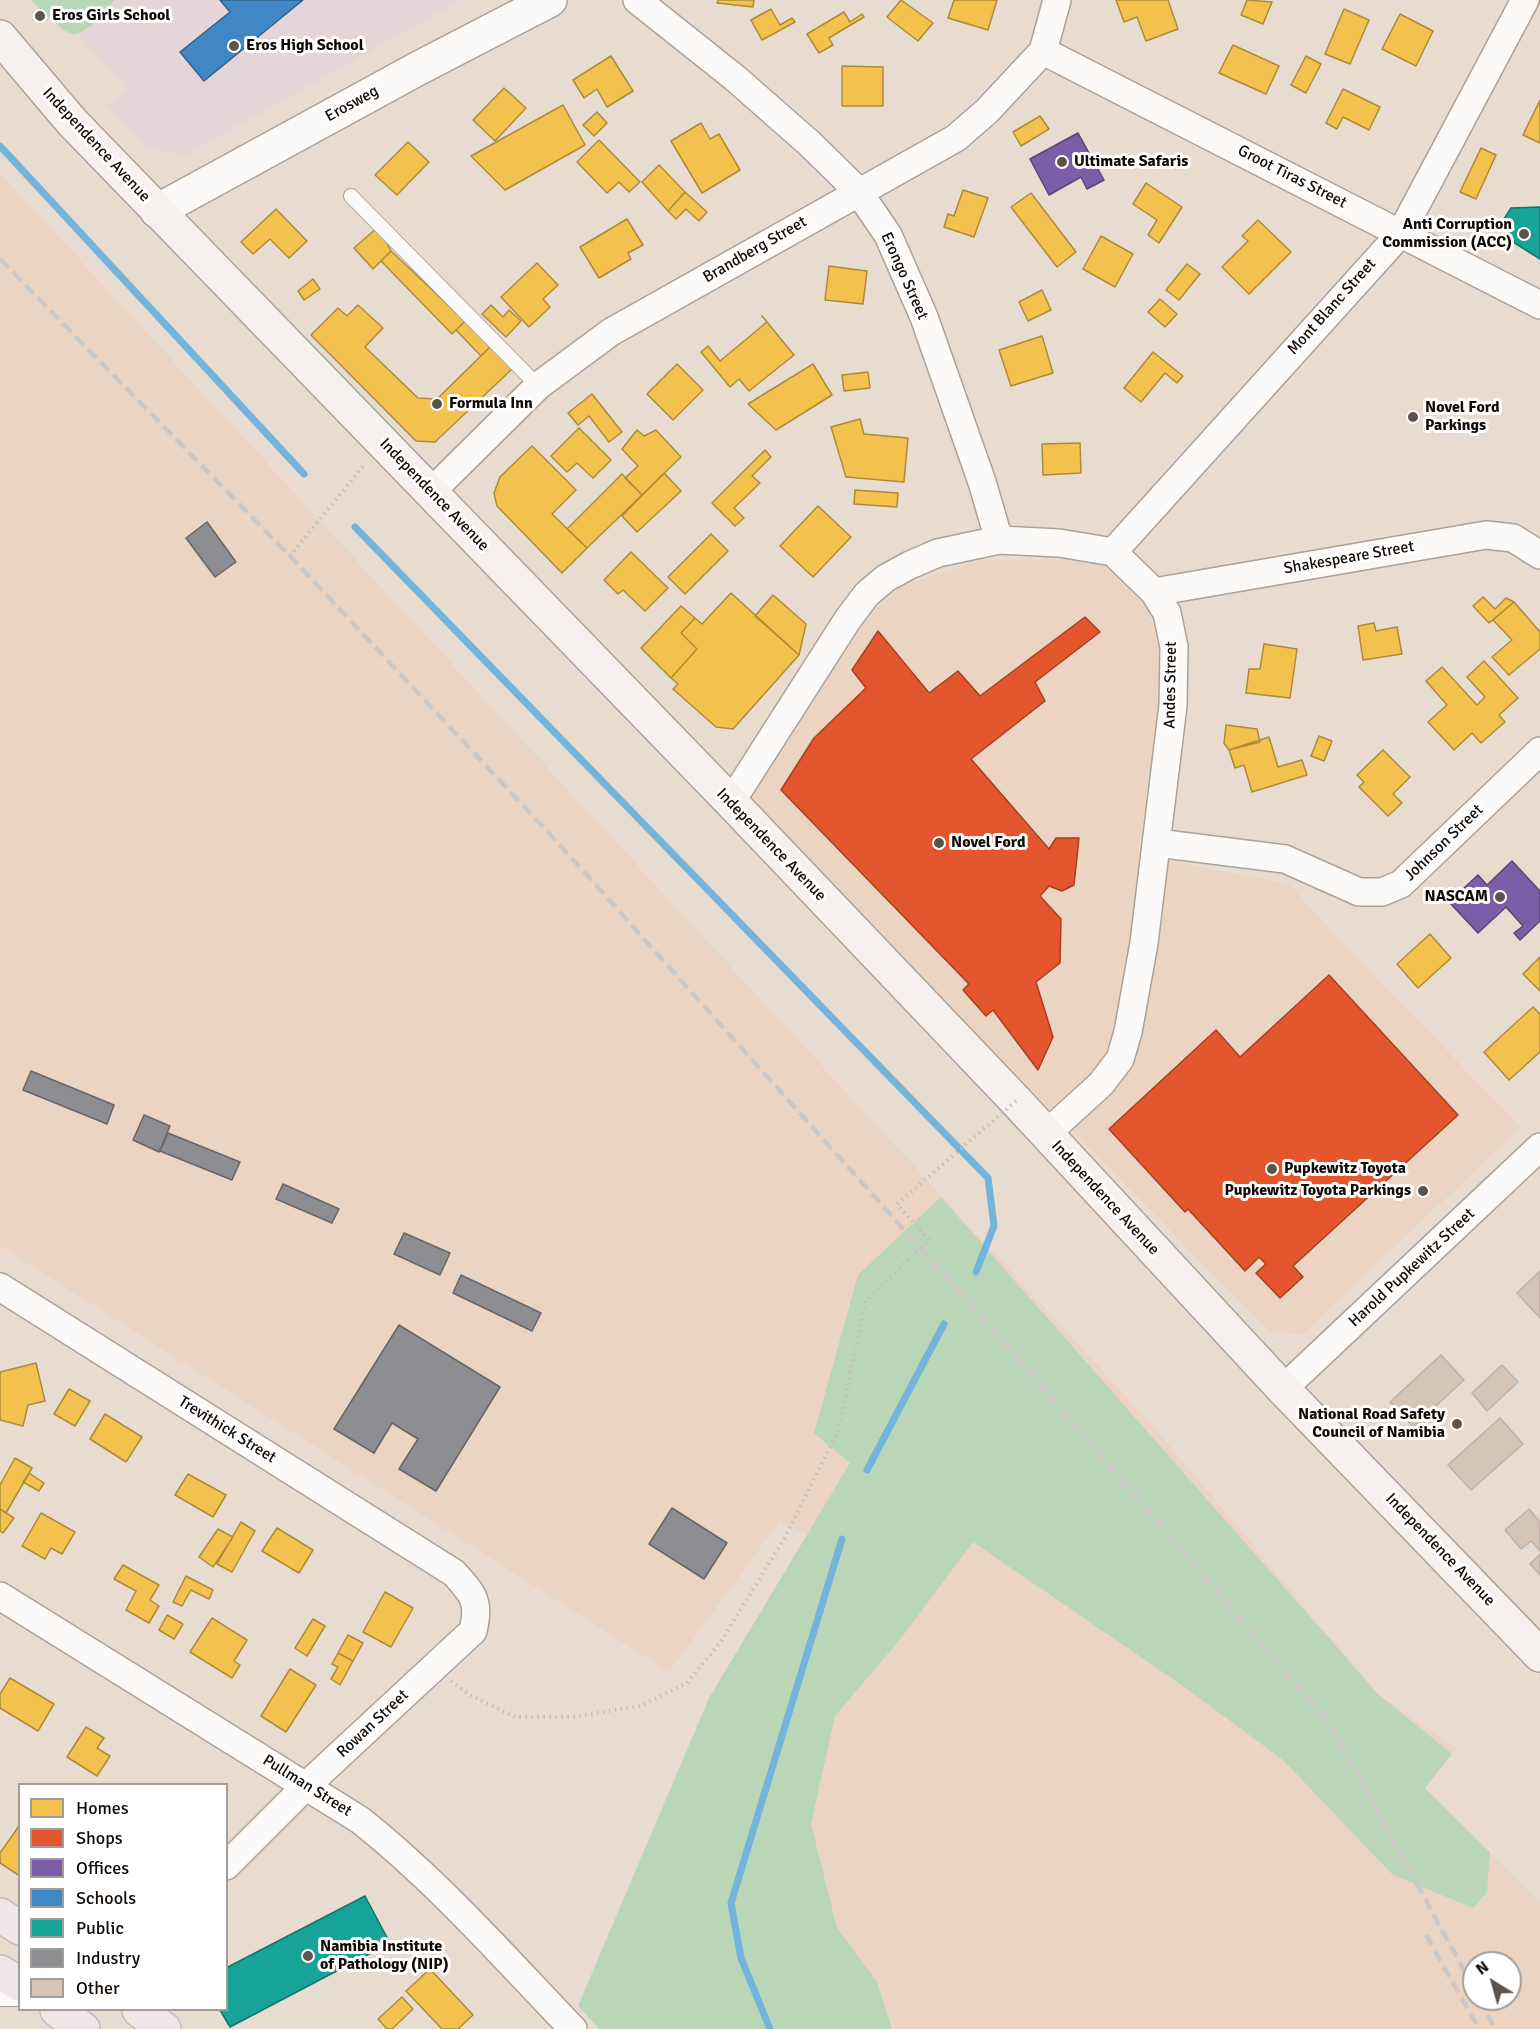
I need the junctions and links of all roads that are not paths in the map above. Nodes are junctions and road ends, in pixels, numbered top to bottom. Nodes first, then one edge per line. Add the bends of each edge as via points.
1 (550, 0) edge
2 (637, 0) edge
3 (1057, 0) edge
4 (1525, 0) edge
5 (0, 37) edge
6 (1043, 51) junction
7 (858, 191) junction
8 (351, 196) dead end
9 (157, 211) junction
10 (1401, 233) junction
11 (1540, 305) edge
12 (538, 386) junction
13 (432, 491) junction
14 (999, 540) junction
15 (1113, 552) junction
16 (1540, 555) edge
17 (1154, 592) junction
18 (1540, 751) edge
19 (731, 802) junction
20 (1157, 843) junction
21 (1046, 1134) junction
22 (1540, 1148) edge
23 (0, 1287) edge
24 (1283, 1389) junction
25 (454, 1573) joint
26 (0, 1596) edge
27 (1540, 1655) edge
28 (307, 1785) junction
29 (228, 1864) edge
30 (0, 1915) edge
31 (18, 1927) edge
32 (0, 1972) edge
33 (18, 1983) edge
34 (0, 1999) edge
35 (18, 1999) edge
36 (58, 2011) edge
37 (140, 2011) edge
38 (83, 2029) edge
39 (164, 2029) edge
40 (573, 2029) edge

1 - 9 street, Erosweg
2 - 7 street, Erongo Street via 777,114
3 - 6 street, Brandberg Street
4 - 10 street, Mont Blanc Street
5 - 9 main road, Independence Avenue via 72,122
6 - 7 street, Brandberg Street via 994,105 956,138
6 - 10 street, Groot Tiras Street
7 - 12 street, Brandberg Street via 611,332
7 - 14 street, Erongo Street via 888,235 924,317
8 - 12 lane
9 - 13 main road, Independence Avenue
10 - 11 street, Groot Tiras Street
10 - 15 street, Mont Blanc Street
12 - 13 street, Brandberg Street
13 - 19 main road, Independence Avenue
14 - 15 street via 1059,543
14 - 19 street via 939,553 886,578 867,594 807,680
15 - 17 street, Andes Street
16 - 17 street, Shakespeare Street via 1513,538 1486,535
17 - 20 street, Andes Street via 1167,613 1174,647 1173,705
18 - 20 street, Johnson Street via 1401,884 1382,892 1359,892 1285,859
19 - 21 main road, Independence Avenue
20 - 21 street, Andes Street via 1144,943 1120,1059 1101,1084
21 - 24 main road, Independence Avenue
22 - 24 street, Harold Pupkewitz Street
23 - 25 street, Trevithick Street
24 - 27 main road, Independence Avenue
25 - 28 street, Rowan Street via 471,1592 478,1610 473,1631
26 - 28 street, Pullman Street
28 - 29 street, Rowan Street
28 - 40 street, Pullman Street via 396,1848
30 - 31 main road
32 - 33 main road
34 - 35 lane
36 - 38 main road
37 - 39 main road

